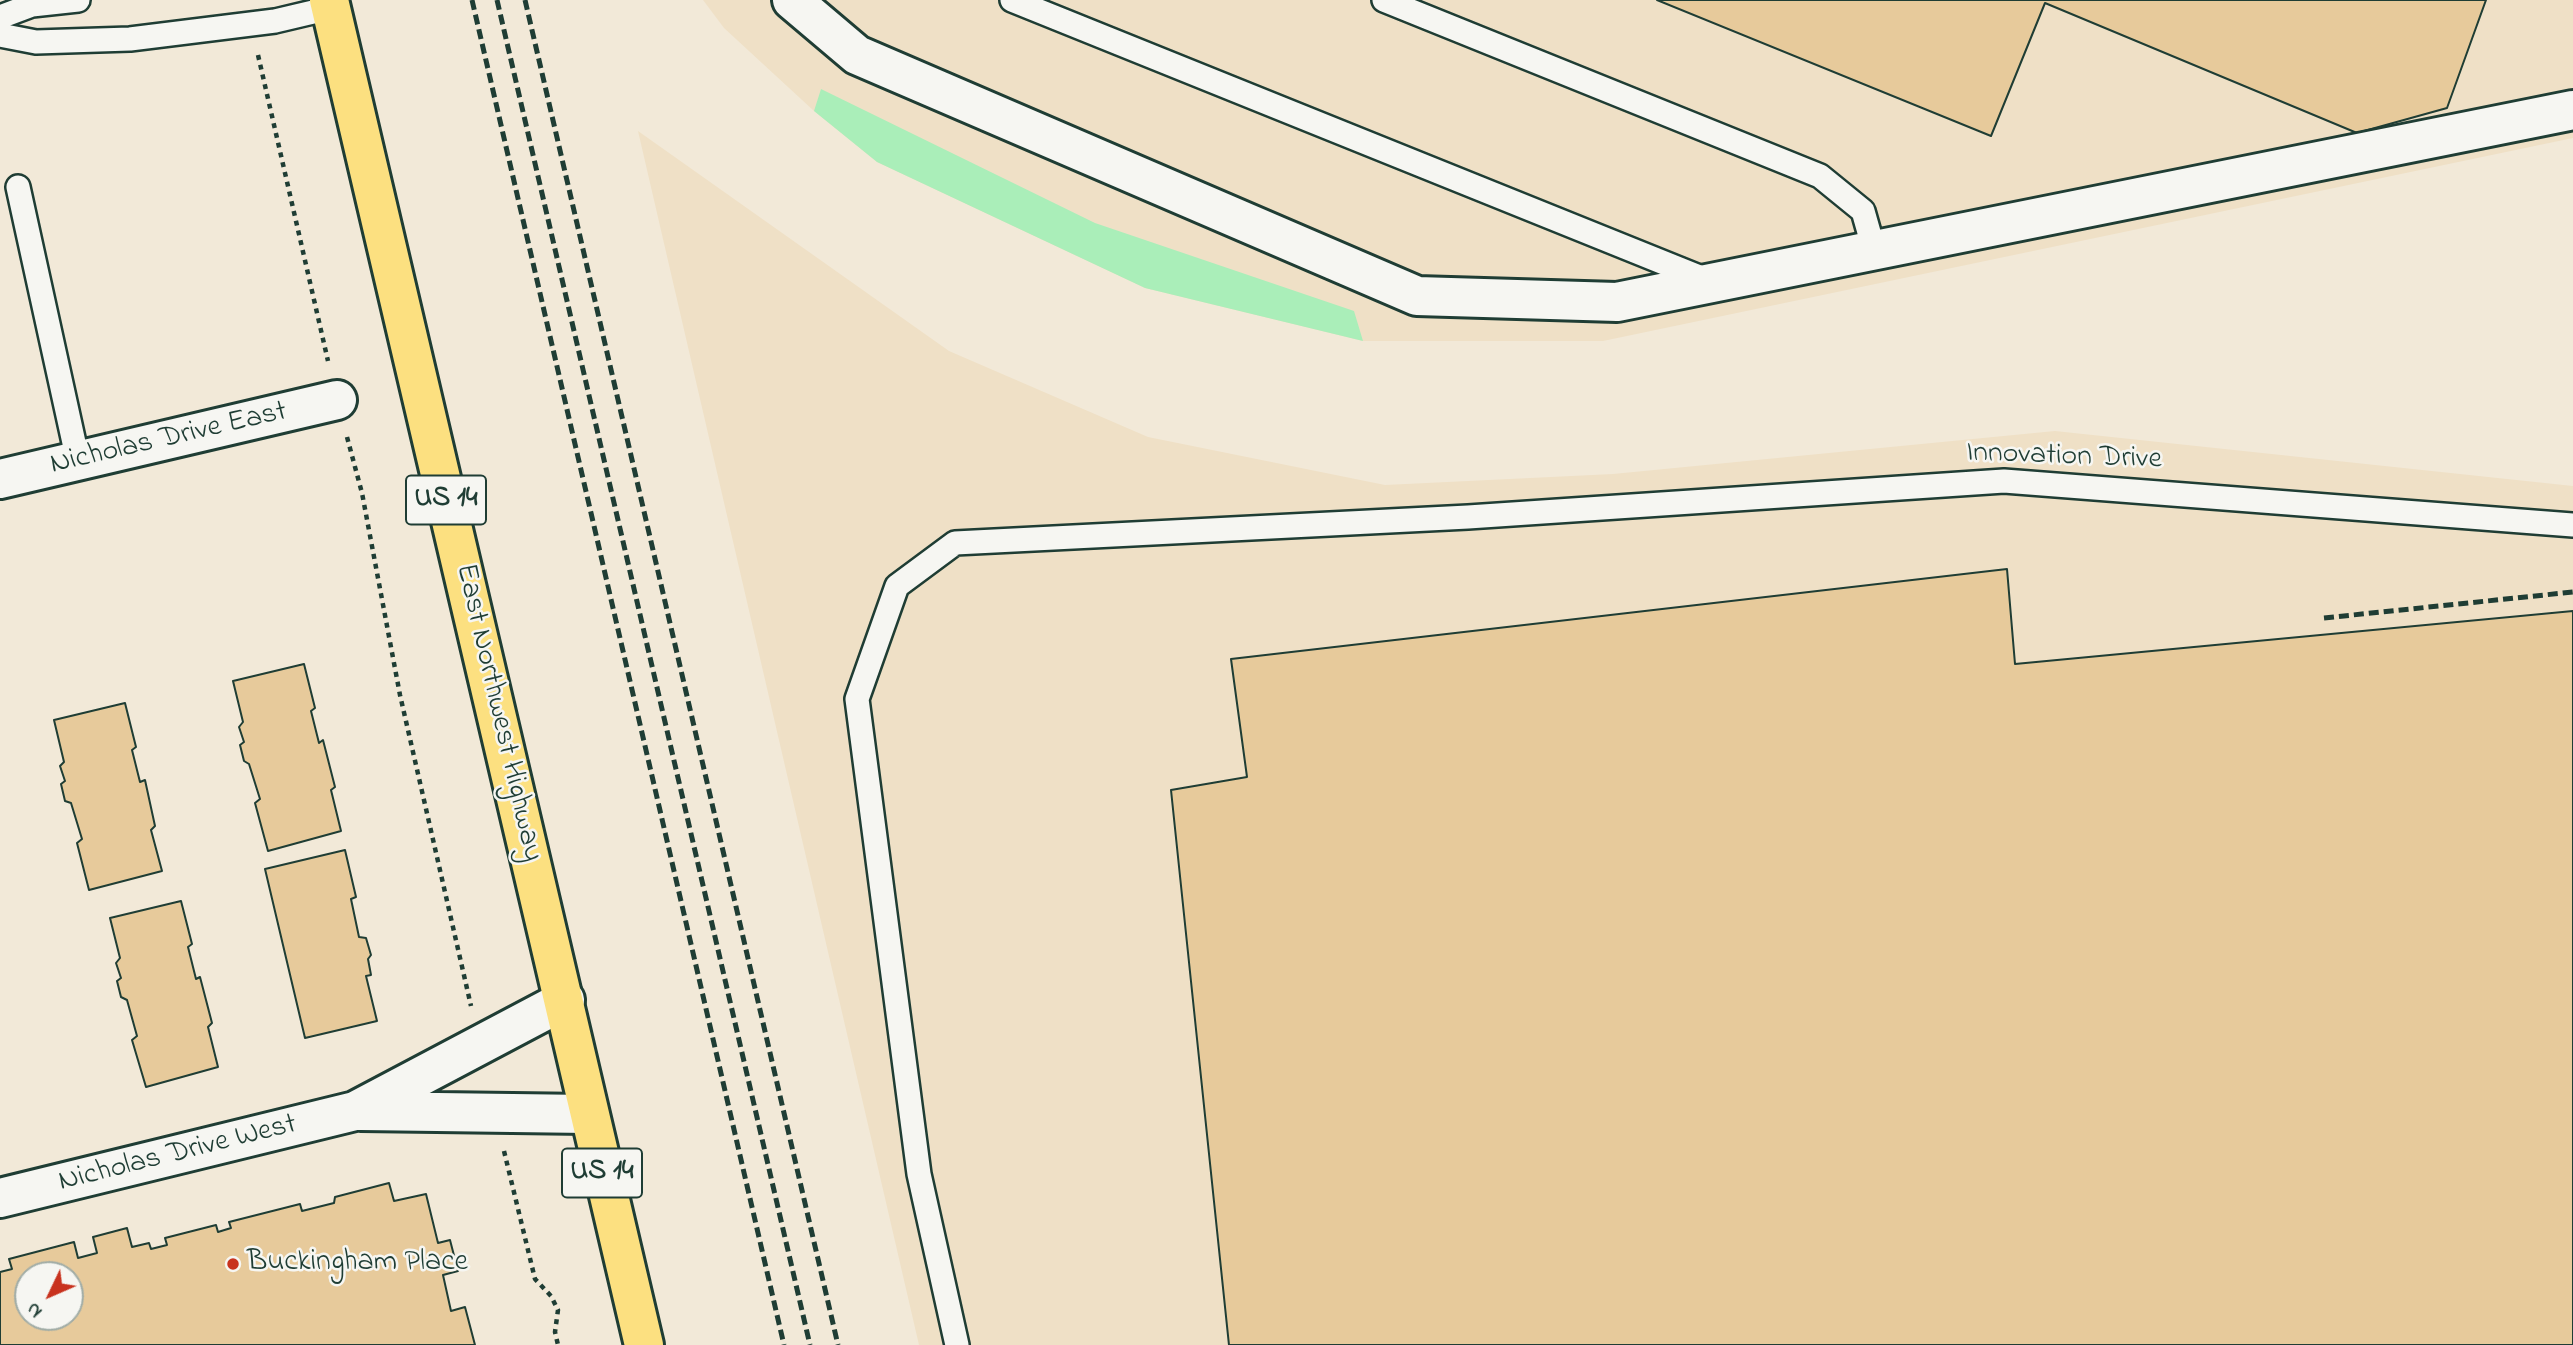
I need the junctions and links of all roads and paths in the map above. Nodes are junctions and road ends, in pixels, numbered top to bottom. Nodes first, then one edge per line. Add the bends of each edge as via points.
1 (78, 0) edge
2 (792, 0) edge
3 (1012, 0) edge
4 (1384, 0) edge
5 (330, 4) edge
6 (0, 17) edge
7 (251, 24) junction
8 (0, 35) edge
9 (2573, 110) edge
10 (18, 187) dead end
11 (1874, 250) junction
12 (1712, 283) junction
13 (337, 400) junction
14 (78, 461) junction
15 (0, 479) edge
16 (2573, 525) edge
17 (565, 1000) junction
18 (479, 1045) junction
19 (355, 1111) junction
20 (495, 1113) junction
21 (588, 1114) junction
22 (0, 1198) edge
23 (558, 1345) edge
24 (644, 1345) edge
25 (957, 1345) edge

1 - 6 lane via 32,5
2 - 12 street via 857,55 1417,296 1617,302
3 - 12 lane
4 - 11 lane via 1820,176 1863,211
5 - 7 lane
5 - 17 main road, East Northwest Highway / US 14
7 - 8 lane via 130,39 36,41
7 - 13 path
9 - 11 street
10 - 14 lane
11 - 12 street
13 - 14 street, Nicholas Drive East
13 - 18 path via 362,493 400,695
14 - 15 street, Nicholas Drive East
16 - 25 lane, Innovation Drive via 2004,481 1468,517 955,542 897,586 857,699 919,1174
17 - 18 street, Nicholas Drive West
17 - 21 main road, East Northwest Highway / US 14
18 - 19 street, Nicholas Drive West
19 - 20 street, Nicholas Drive West
19 - 22 street, Nicholas Drive West
20 - 21 street, Nicholas Drive West
20 - 23 path via 536,1279 558,1310
21 - 24 main road, East Northwest Highway / US 14

